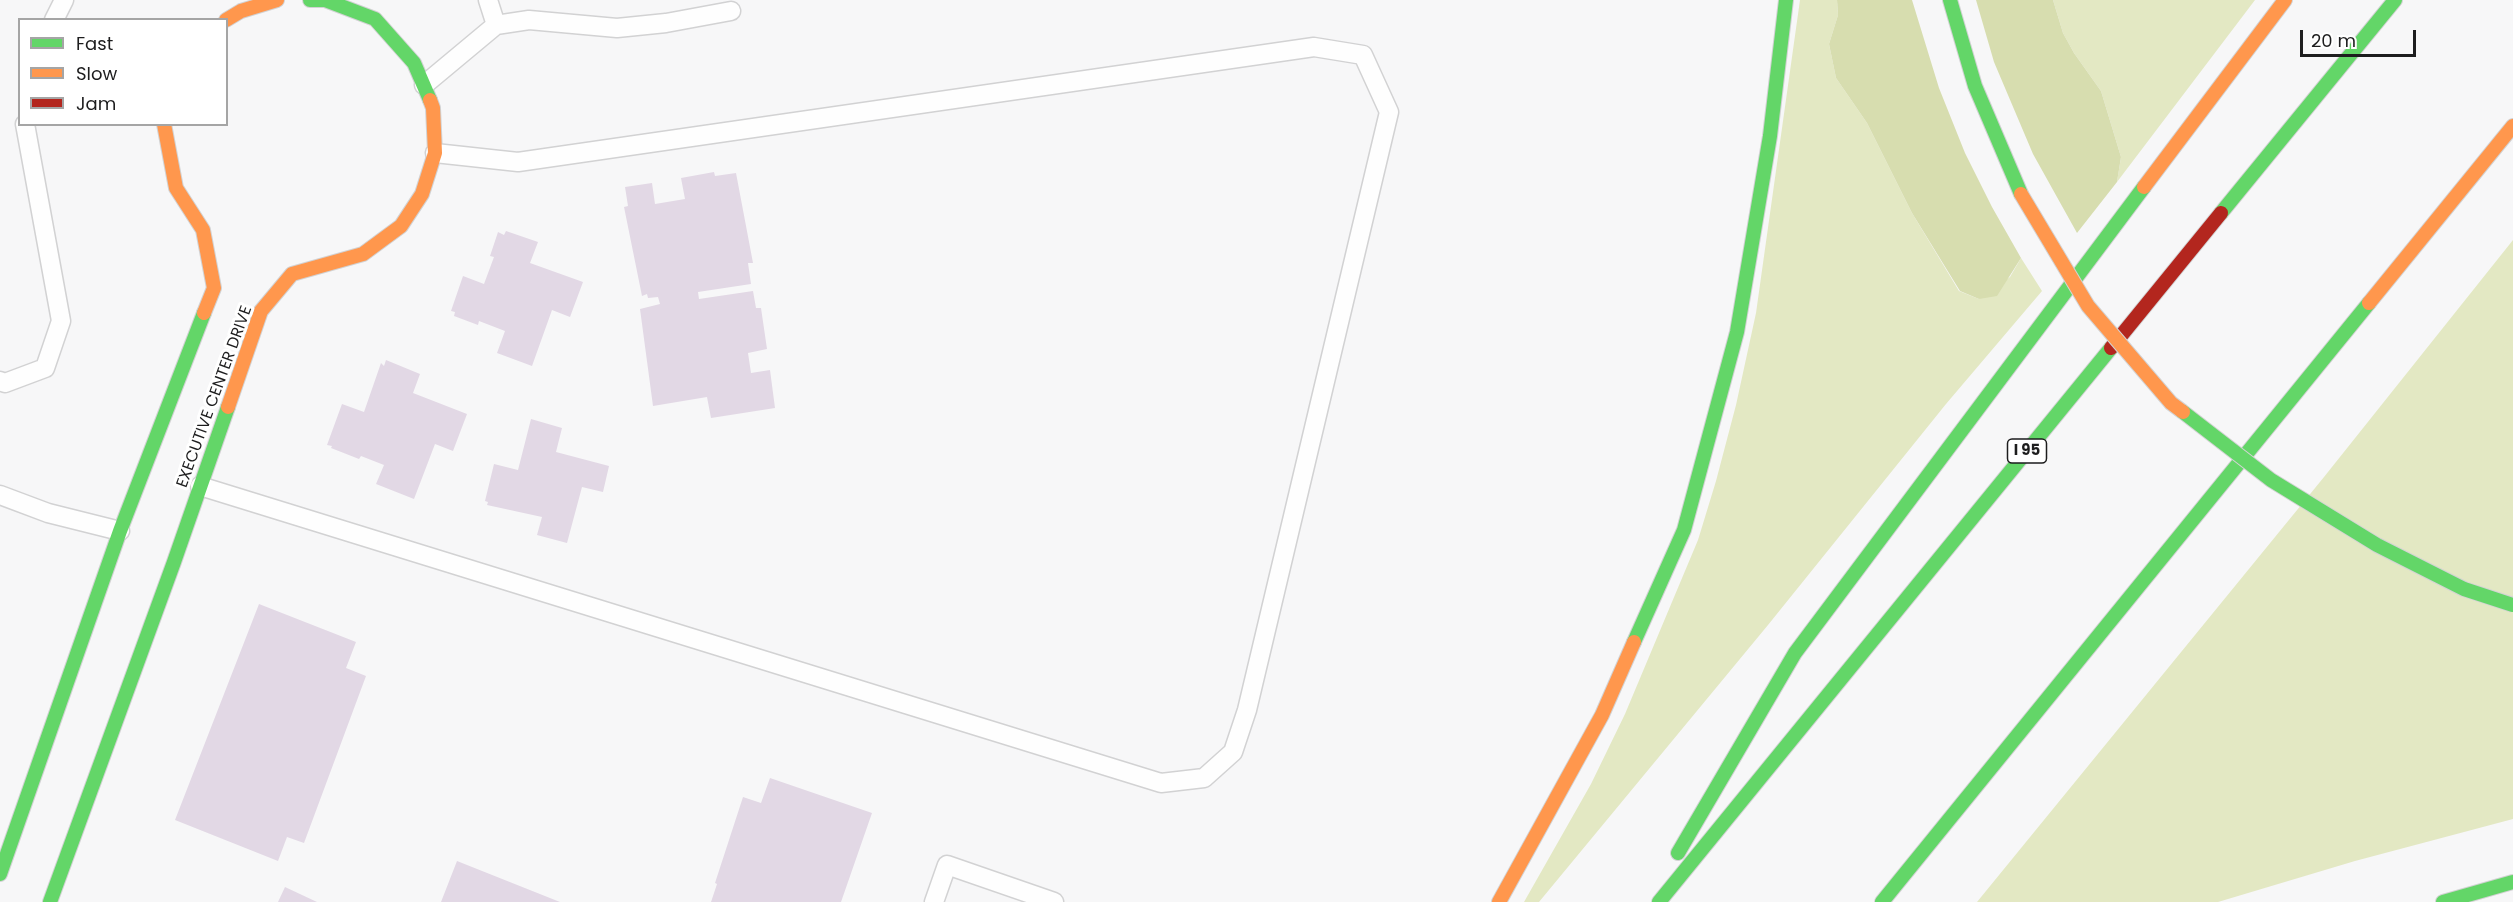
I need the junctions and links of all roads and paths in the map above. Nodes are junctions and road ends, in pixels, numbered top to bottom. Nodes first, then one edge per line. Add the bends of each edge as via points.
1 (64, 0) edge
2 (277, 0) edge
3 (310, 0) edge
4 (488, 0) edge
5 (1786, 0) edge
6 (1950, 0) edge
7 (2285, 0) edge
8 (2395, 0) edge
9 (731, 11) dead end
10 (55, 18) edge
11 (228, 19) edge
12 (496, 25) junction
13 (424, 85) junction
14 (25, 126) edge
15 (164, 126) edge
16 (2513, 126) edge
17 (435, 153) junction
18 (0, 381) edge
19 (200, 486) junction
20 (0, 495) edge
21 (120, 531) junction
22 (2513, 605) edge
23 (0, 873) edge
24 (2513, 882) edge
25 (50, 902) edge
26 (934, 902) edge
27 (1054, 902) edge
28 (1499, 902) edge
29 (1649, 902) edge
30 (1659, 902) edge
31 (1882, 902) edge
32 (2443, 902) edge

1 - 10 lane
2 - 11 main road via 241,10
3 - 13 main road, EXECUTIVE CENTER DRIVE via 325,0 375,19 414,63
4 - 12 lane
5 - 28 main road via 1770,136 1737,332 1684,530 1602,715
6 - 22 main road, bridge via 1975,86 2021,194 2088,306 2171,403 2271,480 2377,545 2464,589
7 - 29 main road via 1795,653
8 - 30 main road, I 95
9 - 12 lane via 618,28 529,20
12 - 13 lane
13 - 17 main road, EXECUTIVE CENTER DRIVE via 433,108
14 - 18 lane via 61,321 45,368 5,383
15 - 21 main road via 176,188 203,230 214,288
16 - 31 main road
17 - 19 main road, EXECUTIVE CENTER DRIVE via 422,194 401,226 363,254 292,274 261,311
17 - 19 lane via 518,162 1314,47 1363,55 1389,112 1247,710 1233,752 1204,778 1161,783
19 - 25 main road, EXECUTIVE CENTER DRIVE
20 - 21 lane via 48,513
21 - 23 main road
24 - 32 main road
26 - 27 lane via 947,865

